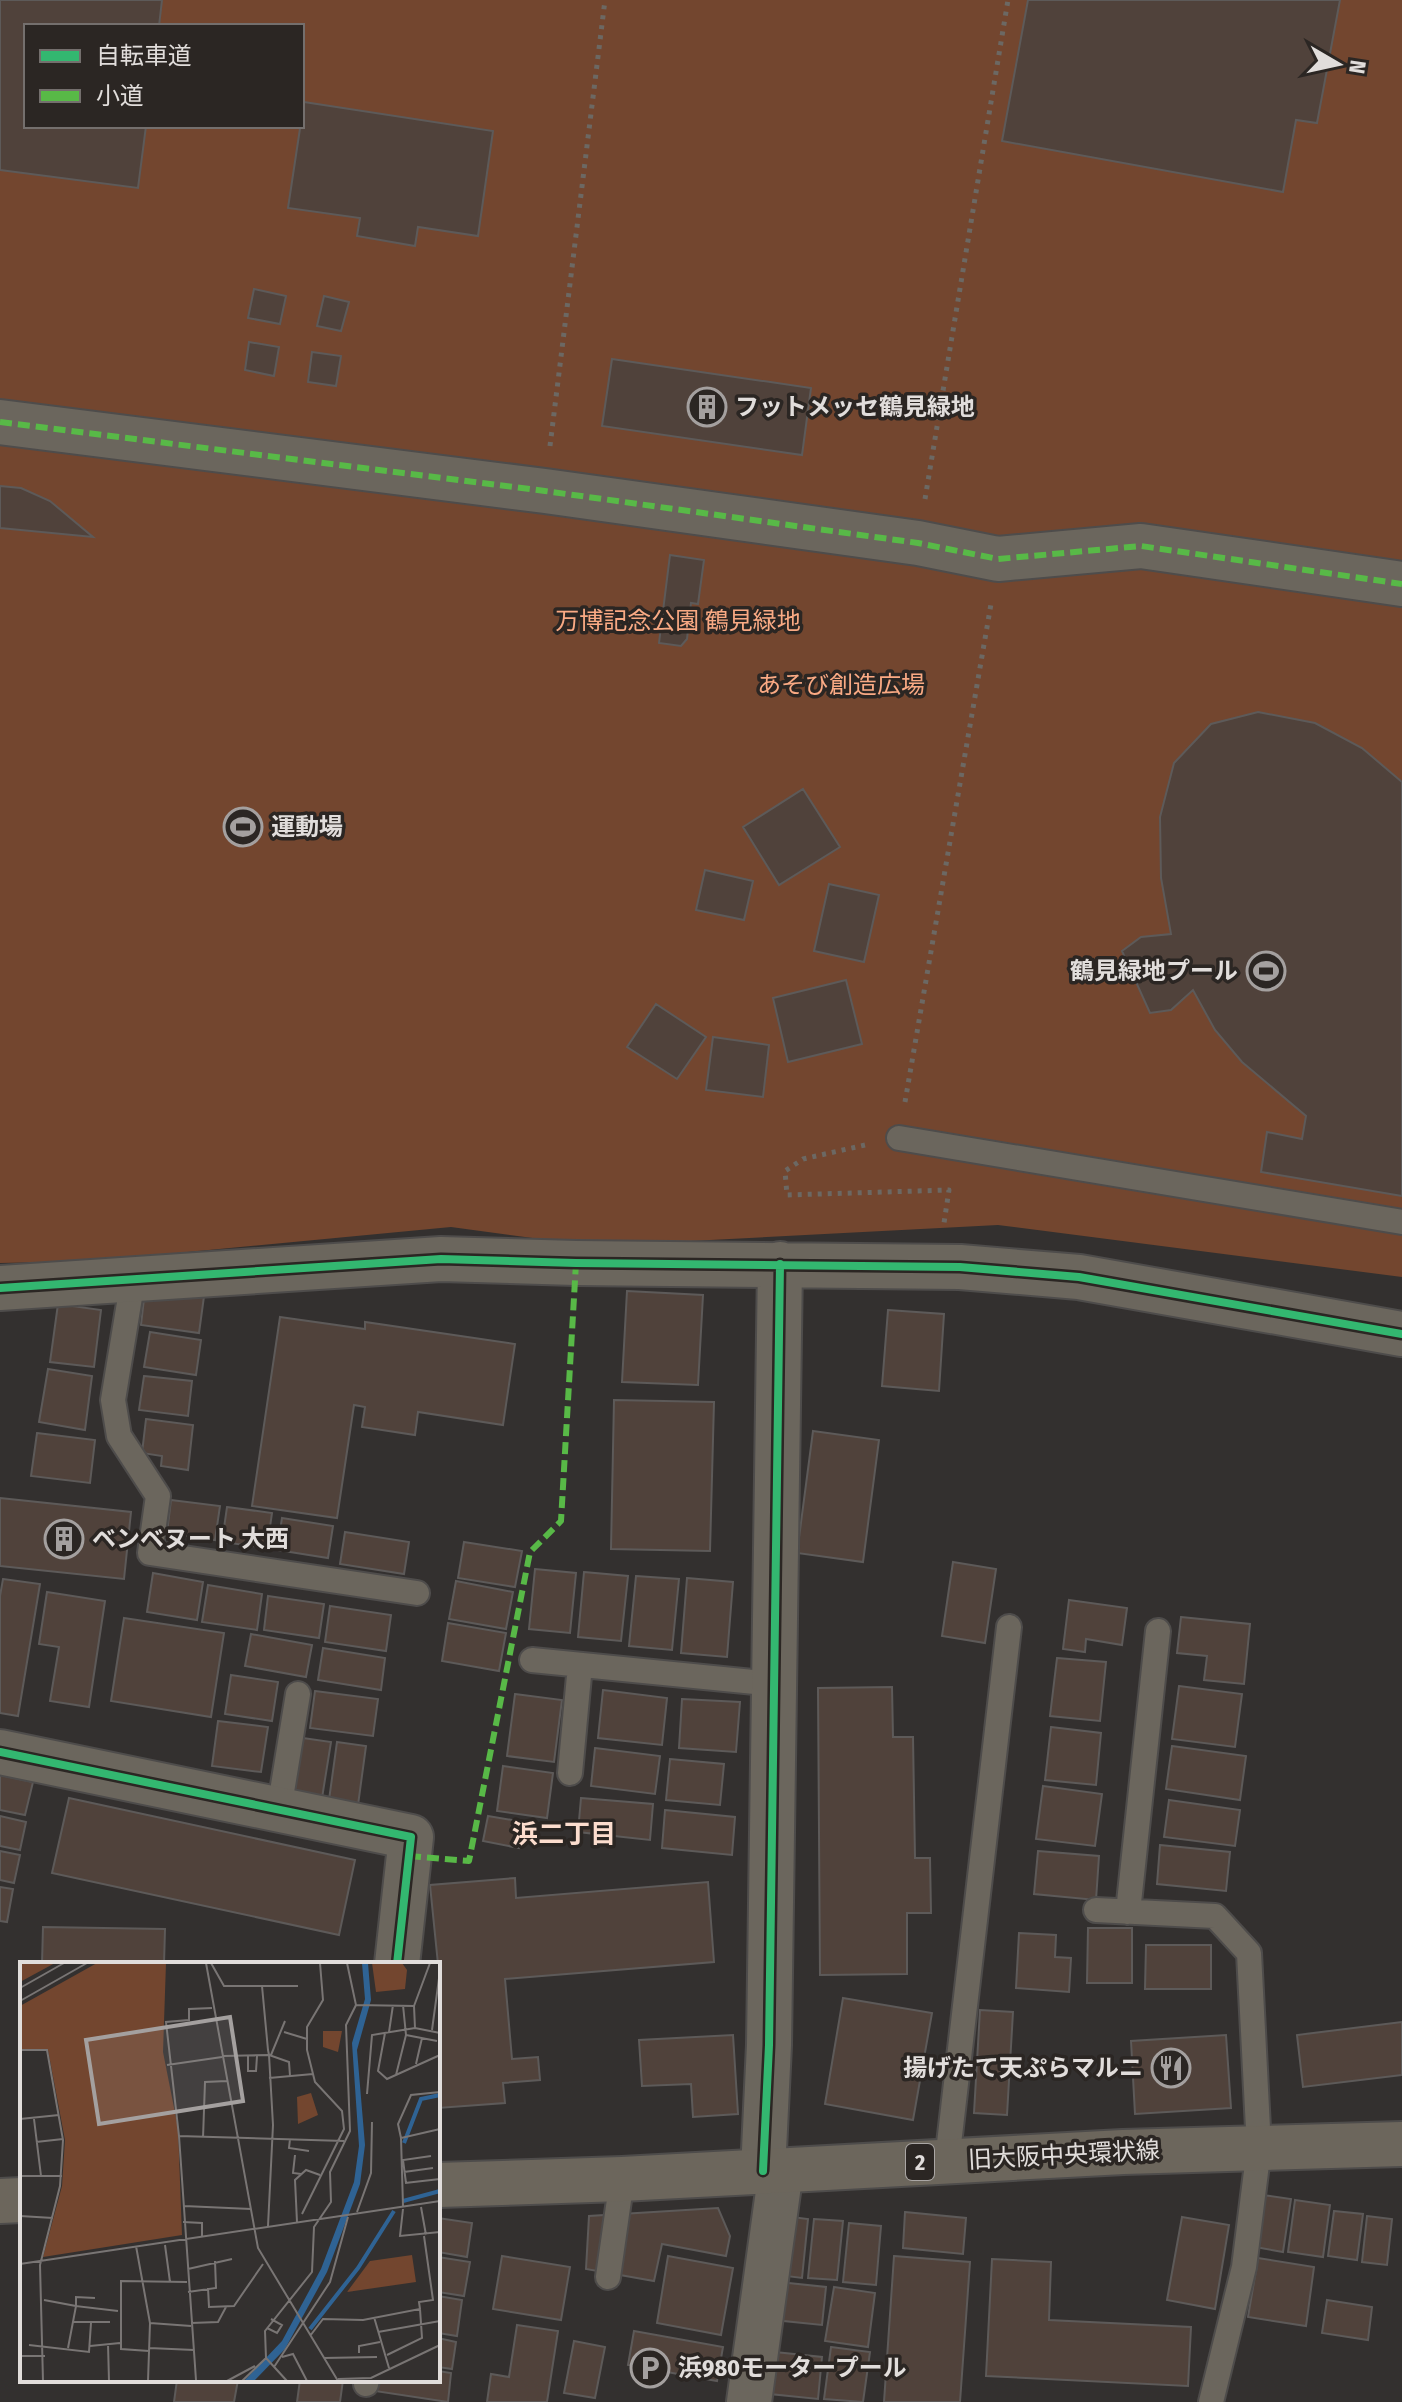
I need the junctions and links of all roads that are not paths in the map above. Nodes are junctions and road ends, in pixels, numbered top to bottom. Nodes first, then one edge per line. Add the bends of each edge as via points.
1 (0, 422) edge
2 (1402, 584) edge
3 (899, 1138) road end
4 (1402, 1222) edge
5 (780, 1264) junction
6 (133, 1279) junction
7 (0, 1288) edge
8 (1402, 1334) edge
9 (417, 1593) dead end
10 (1009, 1627) dead end
11 (1158, 1631) dead end
12 (532, 1660) dead end
13 (580, 1665) junction
14 (774, 1684) junction
15 (298, 1694) dead end
16 (0, 1752) edge
17 (570, 1773) dead end
18 (279, 1810) junction
19 (1096, 1910) dead end
20 (1128, 1912) junction
21 (397, 1962) edge
22 (1402, 2144) edge
23 (1259, 2148) junction
24 (947, 2161) junction
25 (772, 2170) junction
26 (622, 2179) junction
27 (440, 2185) edge
28 (20, 2200) edge
29 (0, 2201) edge
30 (608, 2277) dead end
31 (749, 2402) edge
32 (1211, 2402) edge

1 - 2 street via 545,491 998,559 1141,546
3 - 4 lane
5 - 6 street via 441,1259
5 - 8 street via 960,1267 1079,1277
5 - 14 street
6 - 7 street
6 - 9 lane via 113,1400 119,1436 158,1496 150,1553
10 - 24 lane
11 - 20 lane
12 - 13 lane
13 - 14 lane
13 - 17 lane
14 - 25 street
15 - 18 lane
16 - 18 street
18 - 21 street via 411,1837
19 - 20 lane
20 - 23 lane via 1215,1916 1249,1953
22 - 23 main road, 旧大阪中央環状線 / 2
23 - 24 main road, 旧大阪中央環状線 / 2
23 - 32 lane via 1244,2267
24 - 25 main road, 旧大阪中央環状線 / 2
25 - 26 main road, 旧大阪中央環状線 / 2
25 - 31 street
26 - 27 main road, 旧大阪中央環状線 / 2
26 - 30 lane
28 - 29 main road

